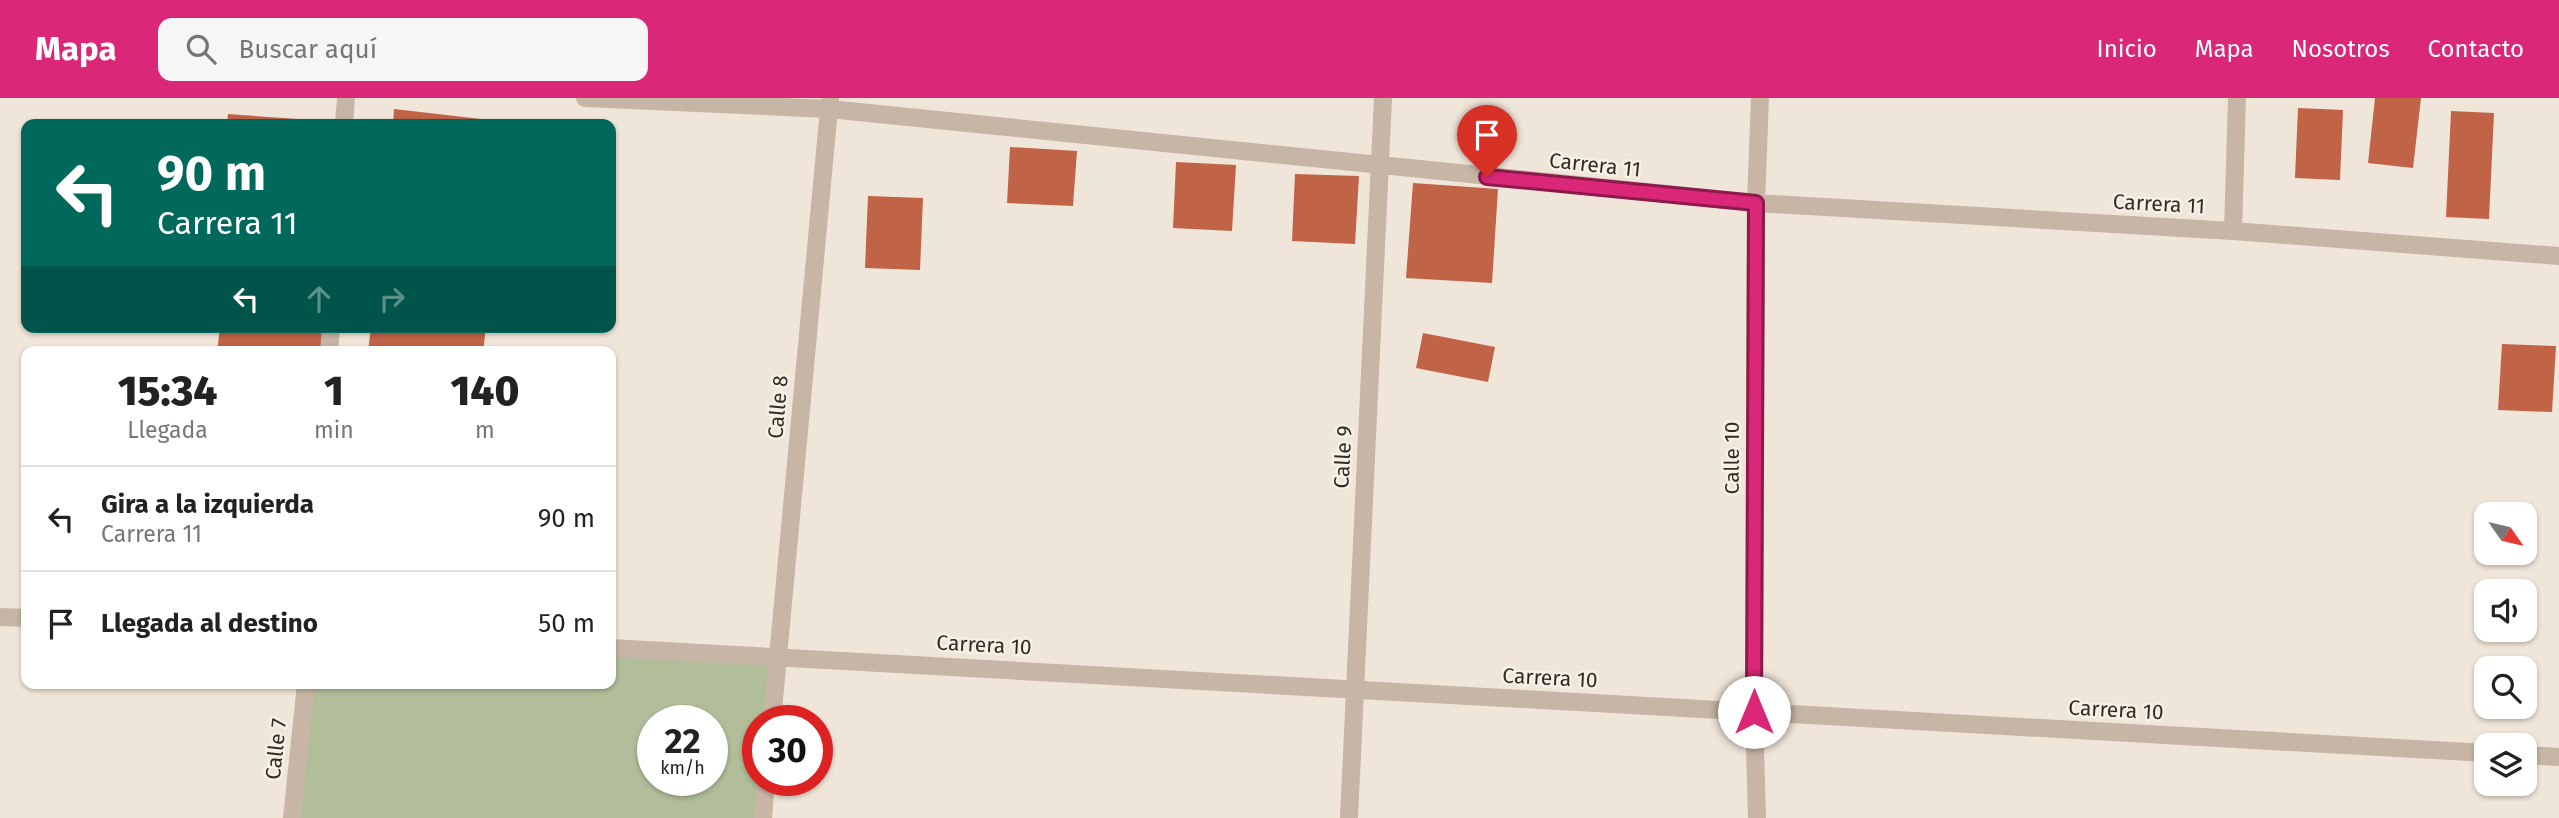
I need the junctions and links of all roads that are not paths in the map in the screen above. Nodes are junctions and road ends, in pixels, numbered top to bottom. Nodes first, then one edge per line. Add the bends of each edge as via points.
1 (346, 98) edge
2 (585, 98) edge
3 (1382, 98) edge
4 (1760, 98) edge
5 (2237, 98) edge
6 (830, 104) edge
7 (344, 119) edge
8 (1379, 166) junction
9 (1756, 203) junction
10 (2232, 231) junction
11 (2559, 256) edge
12 (0, 617) edge
13 (21, 618) edge
14 (616, 648) edge
15 (778, 656) junction
16 (305, 689) edge
17 (1355, 690) junction
18 (773, 705) edge
19 (1754, 712) junction
20 (2474, 752) edge
21 (2537, 756) edge
22 (2559, 757) edge
23 (765, 796) edge
24 (292, 818) edge
25 (763, 818) edge
26 (1349, 818) edge
27 (1757, 818) edge

1 - 7 street
2 - 6 street, Carrera 11
3 - 8 street, Calle 9
4 - 9 street, Calle 10
5 - 10 street
6 - 8 street, Carrera 11
6 - 15 street, Calle 8
8 - 9 street, Carrera 11
8 - 17 street, Calle 9
9 - 10 street, Carrera 11
9 - 19 street, Calle 10
10 - 11 street, Carrera 11
12 - 13 street
14 - 15 street, Carrera 10
15 - 17 street, Carrera 10
15 - 18 street, Calle 8
16 - 24 street, Calle 7
17 - 19 street, Carrera 10
17 - 26 street, Calle 9
19 - 20 street, Carrera 10
19 - 27 street, Calle 10
21 - 22 street
23 - 25 street

